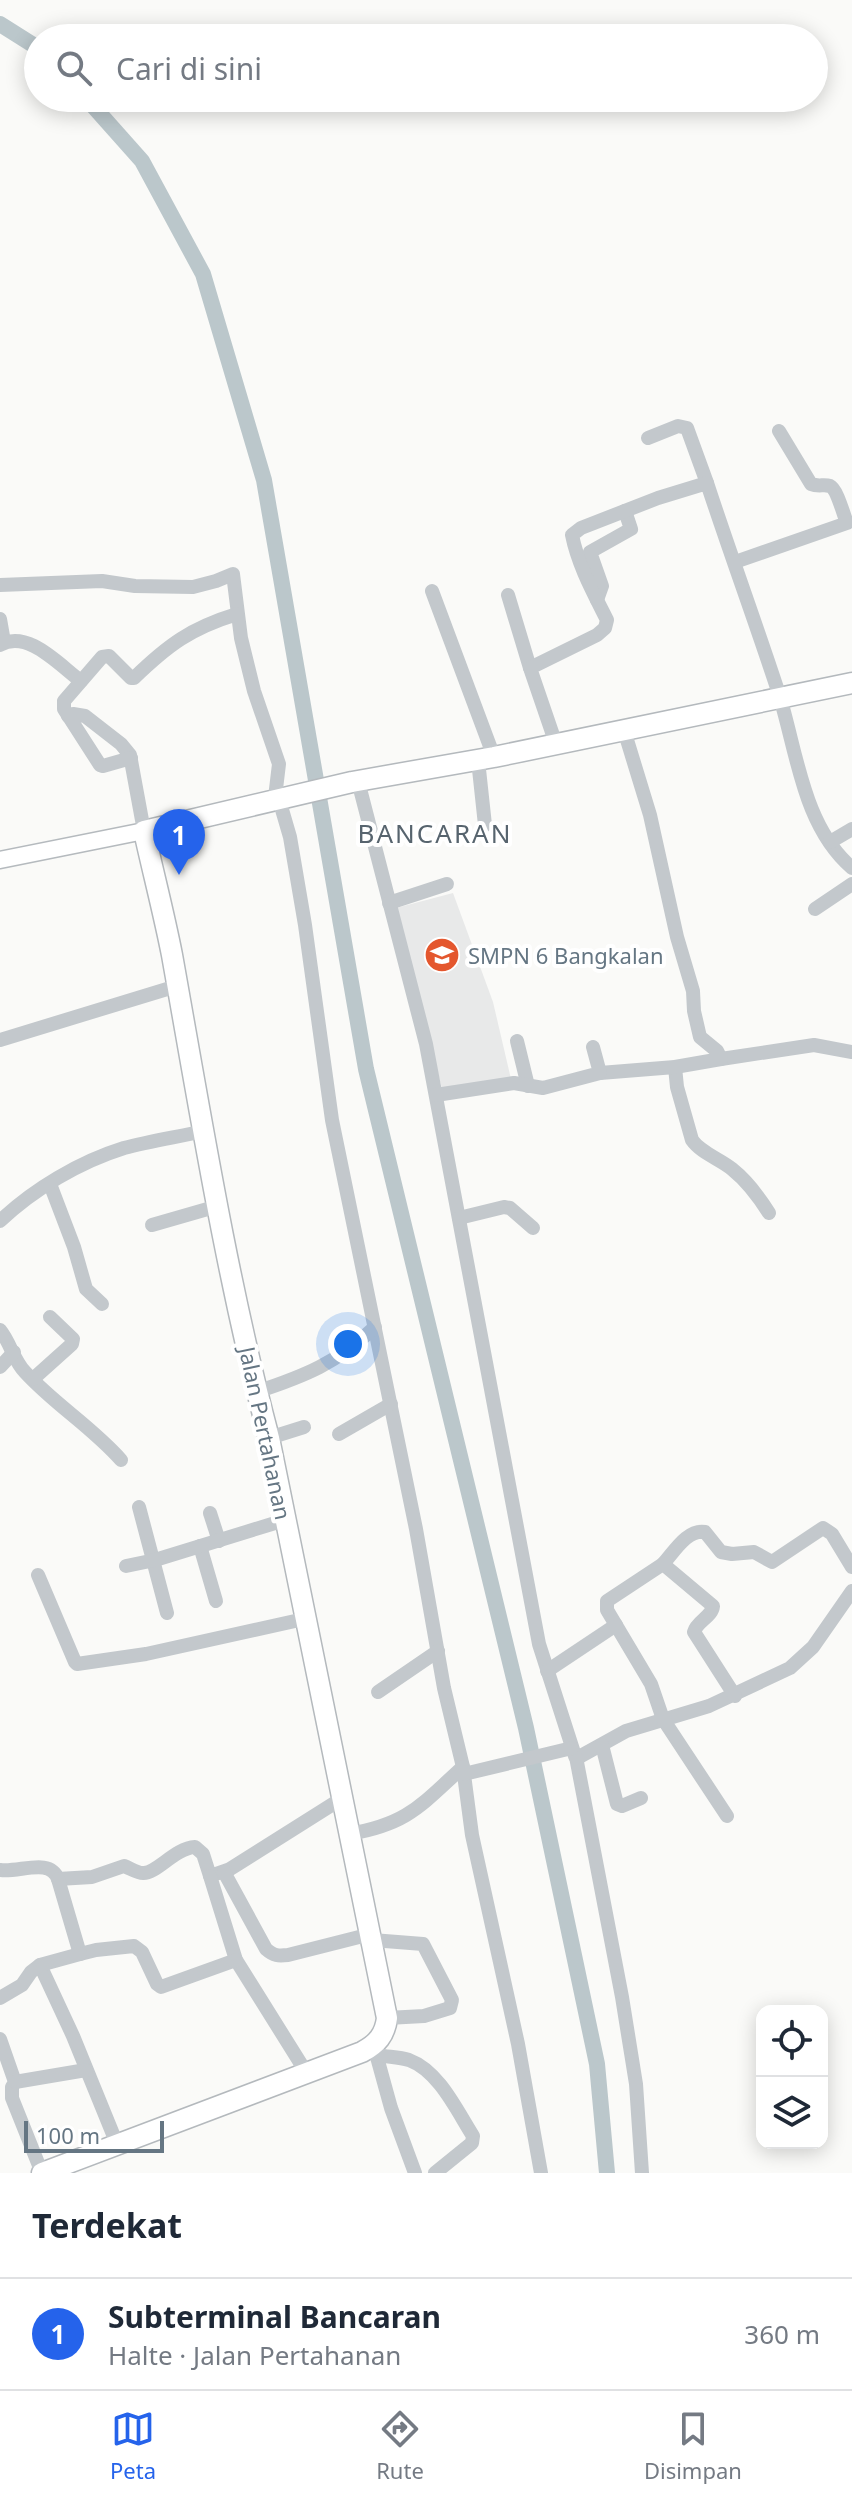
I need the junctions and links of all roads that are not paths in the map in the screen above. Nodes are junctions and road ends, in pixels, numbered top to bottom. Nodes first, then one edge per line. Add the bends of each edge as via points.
1 (779, 431) dead end
2 (648, 438) dead end
3 (707, 483) junction
4 (625, 511) junction
5 (849, 522) edge
6 (735, 562) junction
7 (0, 585) edge
8 (432, 591) dead end
9 (508, 595) dead end
10 (597, 600) junction
11 (237, 614) junction
12 (0, 619) edge
13 (2, 643) edge
14 (530, 668) junction
15 (81, 681) junction
16 (852, 683) edge
17 (780, 697) junction
18 (68, 716) junction
19 (624, 730) junction
20 (556, 744) junction
21 (131, 758) junction
22 (486, 758) junction
23 (355, 782) junction
24 (282, 799) junction
25 (485, 825) dead end
26 (852, 829) edge
27 (144, 831) junction
28 (830, 842) junction
29 (0, 860) edge
30 (852, 868) edge
31 (447, 884) dead end
32 (852, 884) edge
33 (389, 903) junction
34 (815, 909) dead end
35 (177, 986) junction
36 (0, 1040) edge
37 (517, 1041) dead end
38 (593, 1047) dead end
39 (852, 1052) edge
40 (721, 1059) junction
41 (675, 1067) junction
42 (600, 1073) junction
43 (528, 1086) junction
44 (436, 1095) junction
45 (204, 1131) junction
46 (50, 1184) junction
47 (218, 1206) junction
48 (769, 1213) dead end
49 (459, 1218) junction
50 (0, 1221) edge
51 (152, 1225) dead end
52 (533, 1228) dead end
53 (102, 1304) dead end
54 (50, 1317) dead end
55 (375, 1327) junction
56 (0, 1330) edge
57 (14, 1352) junction
58 (0, 1367) edge
59 (33, 1379) junction
60 (256, 1392) junction
61 (391, 1404) junction
62 (304, 1427) dead end
63 (339, 1434) dead end
64 (269, 1438) junction
65 (121, 1460) dead end
66 (139, 1507) dead end
67 (210, 1513) dead end
68 (285, 1520) junction
69 (219, 1541) junction
70 (200, 1546) junction
71 (155, 1560) junction
72 (663, 1564) junction
73 (126, 1566) dead end
74 (852, 1567) edge
75 (38, 1575) dead end
76 (852, 1591) edge
77 (216, 1601) dead end
78 (167, 1613) dead end
79 (304, 1619) junction
80 (616, 1625) junction
81 (438, 1651) junction
82 (547, 1671) junction
83 (378, 1692) dead end
84 (735, 1696) junction
85 (663, 1719) junction
86 (602, 1745) junction
87 (570, 1752) junction
88 (464, 1771) junction
89 (641, 1798) dead end
90 (341, 1799) junction
91 (727, 1816) dead end
92 (349, 1834) junction
93 (0, 1870) edge
94 (217, 1874) junction
95 (58, 1879) junction
96 (371, 1937) junction
97 (80, 1954) junction
98 (236, 1960) junction
99 (40, 1965) junction
100 (1, 1995) edge
101 (380, 2038) junction
102 (0, 2039) edge
103 (86, 2070) junction
104 (306, 2072) junction
105 (15, 2082) junction
106 (117, 2144) junction
107 (42, 2173) edge
108 (415, 2173) edge
109 (435, 2173) edge
110 (541, 2173) edge
111 (642, 2173) edge

1 - 5 street via 811,484 835,490
2 - 3 street via 678,426 687,428
3 - 4 street
3 - 6 street
4 - 10 street via 628,532 590,552 602,586
4 - 10 street via 572,535 579,565
5 - 6 street
6 - 17 street
7 - 11 street via 102,581 193,587 233,574
8 - 22 street
9 - 14 street
10 - 14 street via 607,620 603,631
11 - 15 street via 170,645 134,678 105,655
11 - 24 street via 254,691 279,764 276,789
12 - 13 street
13 - 15 street via 14,639 35,647
14 - 20 street
15 - 18 street via 62,705
16 - 17 highway
17 - 19 highway
17 - 28 street via 797,766
18 - 21 street via 85,716
18 - 21 street via 100,765
19 - 20 highway
19 - 40 street via 650,815 700,1037
20 - 22 highway
21 - 27 street
22 - 23 highway
22 - 25 street
23 - 24 highway
23 - 33 street
24 - 27 highway
24 - 55 street via 332,1120
26 - 28 street
27 - 29 main road
27 - 35 highway, Jalan Pertahanan
28 - 30 street
31 - 33 street
32 - 34 street
33 - 44 street
35 - 36 street
35 - 45 highway, Jalan Pertahanan
37 - 43 street
38 - 42 street
39 - 40 street via 814,1045
40 - 41 street
41 - 42 street
41 - 48 street via 692,1140 734,1170
42 - 43 street via 543,1088
43 - 44 street via 514,1083
44 - 49 street
45 - 46 street via 124,1148
45 - 47 highway, Jalan Pertahanan
46 - 50 street
46 - 53 street via 86,1289
47 - 51 street
47 - 60 highway, Jalan Pertahanan
49 - 52 street via 504,1207
49 - 82 street
54 - 59 street via 70,1335 72,1344
55 - 60 street via 326,1365
55 - 61 street
56 - 57 street
57 - 58 street
57 - 59 street
59 - 65 street
60 - 64 highway, Jalan Pertahanan
61 - 63 street
61 - 81 street
62 - 64 street
64 - 68 highway, Jalan Pertahanan
66 - 71 street
67 - 69 street
68 - 69 street
68 - 79 highway, Jalan Pertahanan
69 - 70 street
70 - 71 street
70 - 77 street
71 - 73 street
71 - 78 street
72 - 74 street via 696,1531 705,1532 721,1552 754,1552 772,1562 823,1528
72 - 80 street via 607,1601
72 - 84 street via 713,1606 694,1632
75 - 79 street via 77,1664
76 - 84 street via 813,1647 790,1668
79 - 90 highway, Jalan Pertahanan
80 - 82 street
80 - 85 street via 651,1684
81 - 83 street
81 - 88 street
82 - 87 street
84 - 85 street
85 - 86 street
85 - 91 street
86 - 87 street
86 - 89 street via 617,1804
87 - 88 street
87 - 111 street via 622,1997 636,2084
88 - 92 street via 413,1813
88 - 110 street via 472,1835
90 - 92 highway, Jalan Pertahanan
90 - 94 street
92 - 96 highway, Jalan Pertahanan
93 - 95 street via 46,1867
94 - 95 street via 201,1851 189,1847 147,1873 124,1866 84,1878
94 - 96 street via 272,1954
94 - 98 street
95 - 97 street
96 - 101 highway, Jalan Pertahanan
96 - 101 street via 423,1944 452,2000 450,2008
97 - 98 street via 134,1946 161,1987
97 - 99 street
98 - 104 street
99 - 100 street via 22,1985
99 - 103 street
101 - 104 highway
101 - 108 street via 391,2108
101 - 109 street via 419,2065 473,2136 472,2143
102 - 105 street
103 - 105 street
103 - 106 street
104 - 106 highway
105 - 107 street via 12,2098
106 - 107 highway

